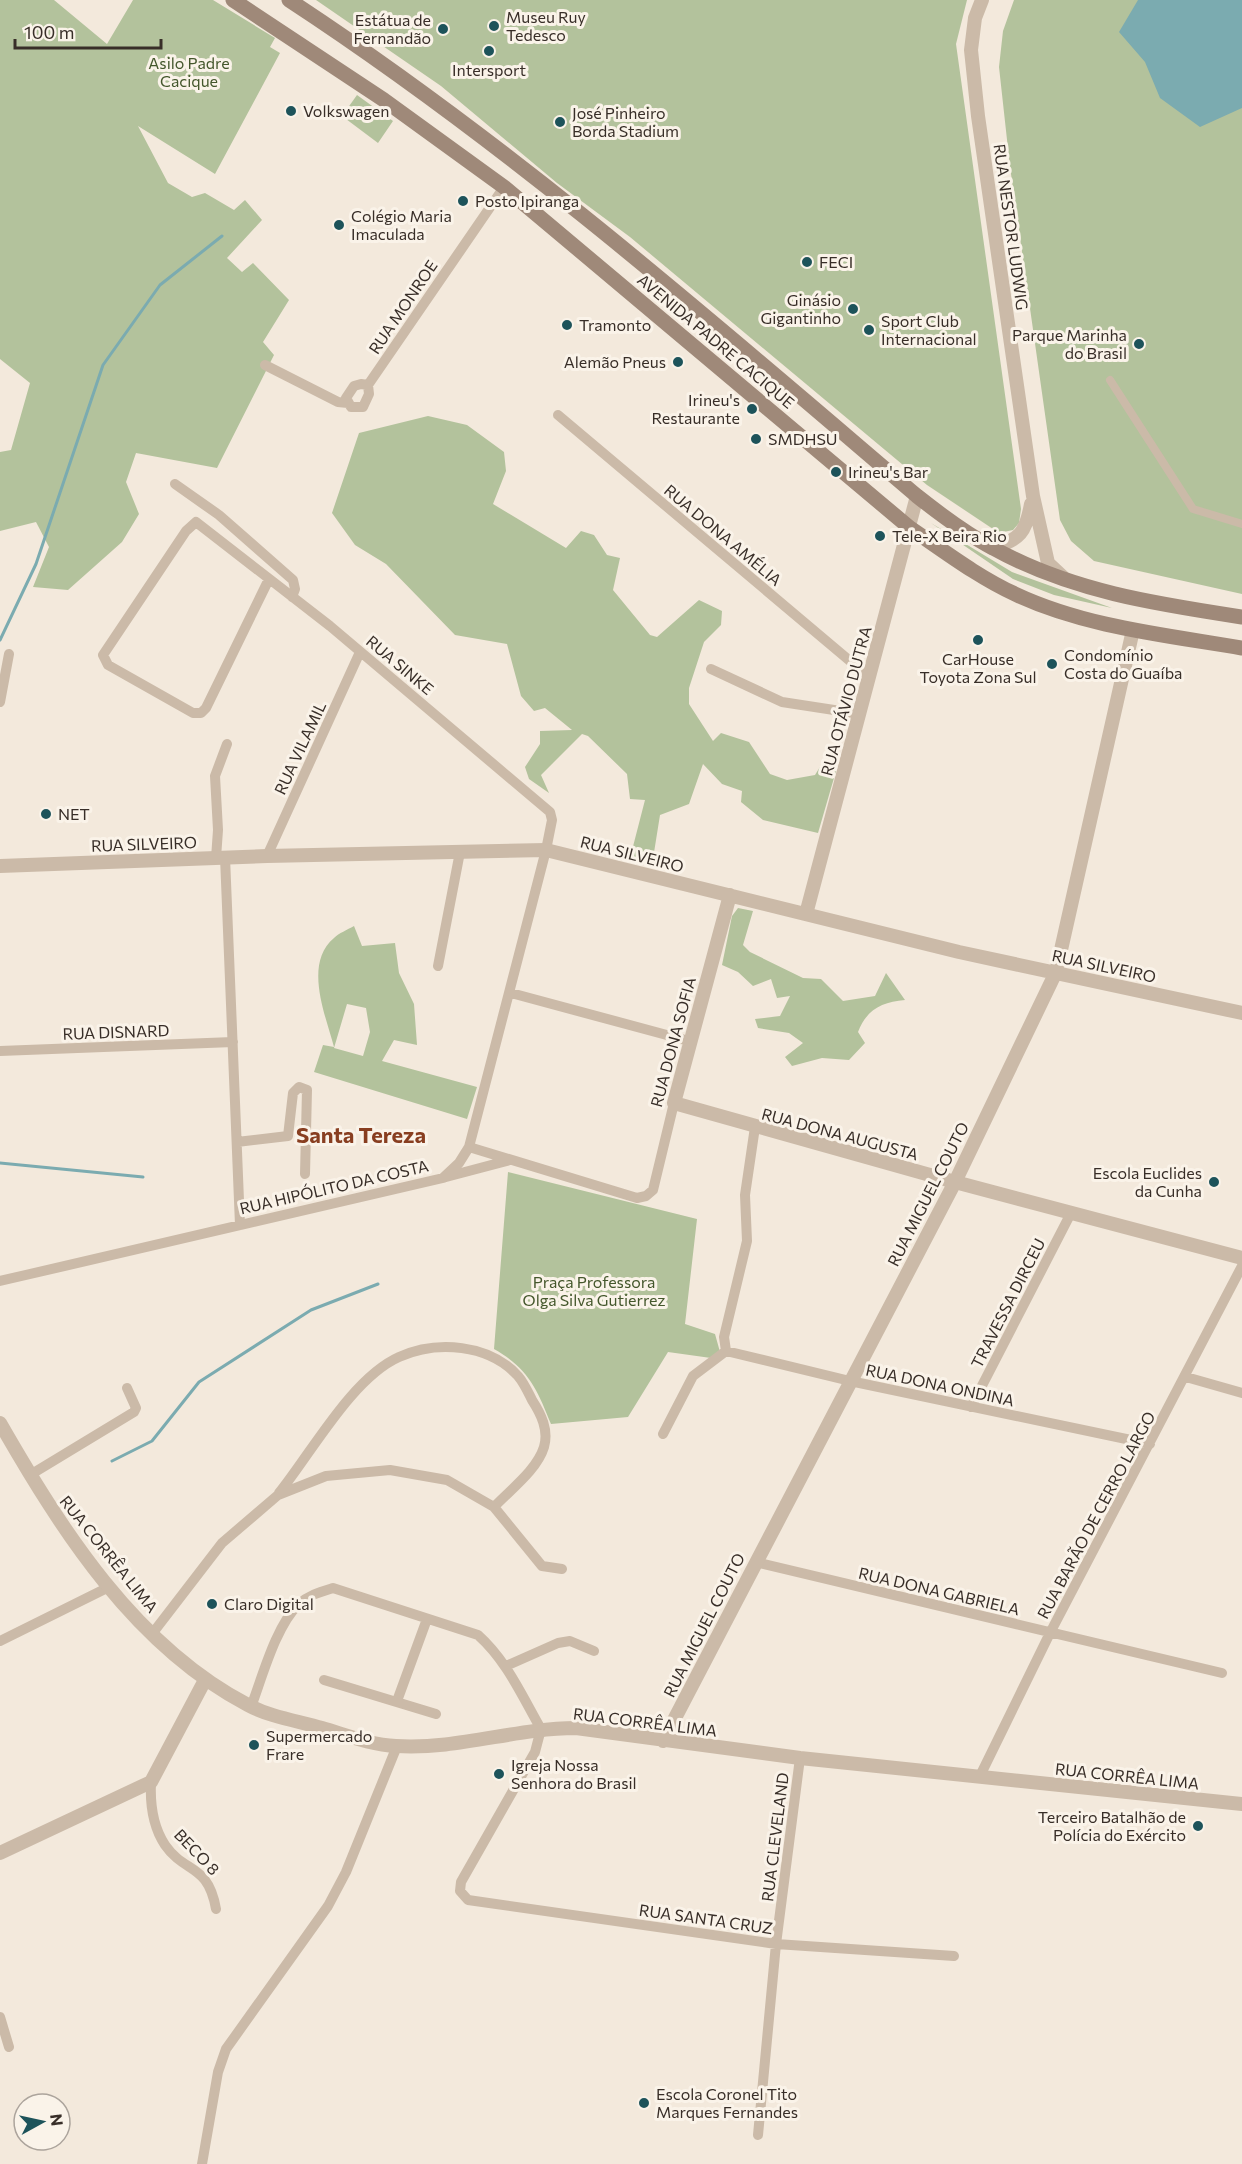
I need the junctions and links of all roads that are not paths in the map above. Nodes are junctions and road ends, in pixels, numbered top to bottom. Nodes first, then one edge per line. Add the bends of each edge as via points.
1 (232, 0) edge
2 (289, 0) edge
3 (982, 0) edge
4 (504, 187) junction
5 (266, 365) dead end
6 (1110, 380) dead end
7 (368, 385) junction
8 (348, 403) junction
9 (558, 416) dead end
10 (175, 484) dead end
11 (917, 496) junction
12 (1033, 496) junction
13 (1242, 524) edge
14 (910, 528) junction
15 (992, 548) junction
16 (268, 579) junction
17 (1070, 582) junction
18 (292, 597) junction
19 (1242, 617) edge
20 (1133, 630) junction
21 (1242, 648) edge
22 (360, 652) junction
23 (9, 654) dead end
24 (711, 669) dead end
25 (869, 677) junction
26 (0, 702) edge
27 (860, 714) junction
28 (227, 744) dead end
29 (546, 850) junction
30 (460, 852) junction
31 (267, 856) junction
32 (221, 857) junction
33 (0, 866) edge
34 (730, 895) junction
35 (806, 914) junction
36 (438, 966) dead end
37 (1056, 972) junction
38 (511, 993) junction
39 (1242, 1013) edge
40 (689, 1041) junction
41 (233, 1042) junction
42 (0, 1052) edge
43 (674, 1103) junction
44 (755, 1127) junction
45 (237, 1142) junction
46 (469, 1147) junction
47 (510, 1160) junction
48 (305, 1174) dead end
49 (443, 1178) junction
50 (955, 1182) junction
51 (1071, 1213) junction
52 (240, 1225) junction
53 (1242, 1258) edge
54 (1242, 1266) edge
55 (0, 1281) edge
56 (726, 1351) junction
57 (1186, 1377) junction
58 (850, 1382) junction
59 (127, 1388) dead end
60 (1242, 1393) edge
61 (971, 1407) junction
62 (0, 1423) edge
63 (663, 1434) dead end
64 (1149, 1444) junction
65 (30, 1474) junction
66 (278, 1495) junction
67 (494, 1507) junction
68 (755, 1562) junction
69 (562, 1569) dead end
70 (109, 1587) junction
71 (427, 1619) junction
72 (1050, 1633) junction
73 (152, 1634) junction
74 (0, 1641) edge
75 (594, 1651) dead end
76 (506, 1666) junction
77 (1222, 1673) dead end
78 (205, 1680) junction
79 (324, 1680) dead end
80 (397, 1701) junction
81 (251, 1707) junction
82 (436, 1714) dead end
83 (541, 1729) junction
84 (663, 1741) junction
85 (397, 1746) junction
86 (800, 1758) junction
87 (979, 1778) junction
88 (151, 1782) junction
89 (1242, 1804) edge
90 (0, 1853) edge
91 (216, 1909) dead end
92 (776, 1944) junction
93 (954, 1956) dead end
94 (0, 2017) edge
95 (9, 2047) dead end
96 (758, 2135) dead end
97 (202, 2164) edge

1 - 4 main road, AVENIDA PADRE CACIQUE via 384,100
2 - 11 main road, AVENIDA PADRE CACIQUE via 387,66 651,269
3 - 12 street, RUA NESTOR LUDWIG via 971,50
4 - 7 street, RUA MONROE
4 - 14 main road, AVENIDA PADRE CACIQUE
5 - 8 street via 338,402
6 - 13 street via 1193,509
7 - 8 street, RUA MONROE via 354,386 346,398
7 - 8 street, RUA MONROE via 363,407
9 - 25 street, RUA DONA AMÉLIA
10 - 18 street via 219,515 293,580
11 - 14 street, RUA OTÁVIO DUTRA
11 - 15 main road, AVENIDA PADRE CACIQUE
12 - 15 street, RUA NESTOR LUDWIG via 1028,524 1017,538
12 - 17 street, RUA NESTOR LUDWIG via 1048,563
14 - 20 main road, AVENIDA PADRE CACIQUE via 1015,594 1083,618
14 - 25 street, RUA OTÁVIO DUTRA
15 - 17 main road, AVENIDA PADRE CACIQUE
16 - 16 street, RUA SINKE via 201,713 193,713 104,661 103,655 186,531 196,522
16 - 18 street, RUA SINKE
17 - 19 main road, AVENIDA PADRE CACIQUE via 1141,602
18 - 22 street, RUA SINKE
20 - 21 main road, AVENIDA PADRE CACIQUE
20 - 37 street, RUA MIGUEL COUTO
22 - 29 street, RUA SINKE via 546,806 552,820
22 - 31 street, RUA VILAMIL
23 - 26 street
24 - 27 street via 782,702
25 - 27 street, RUA OTÁVIO DUTRA
27 - 35 street, RUA OTÁVIO DUTRA
28 - 32 street via 215,776
29 - 30 street, RUA SILVEIRO
29 - 34 street, RUA SILVEIRO
29 - 38 street, RUA HIPÓLITO DA COSTA
30 - 31 street, RUA SILVEIRO
30 - 36 street
31 - 32 street, RUA SILVEIRO
32 - 33 street, RUA SILVEIRO
32 - 41 street
34 - 35 street, RUA SILVEIRO
34 - 40 street, RUA DONA SOFIA
35 - 37 street, RUA SILVEIRO
37 - 39 street, RUA SILVEIRO
37 - 50 street, RUA MIGUEL COUTO
38 - 40 street
38 - 46 street, RUA HIPÓLITO DA COSTA
40 - 43 street, RUA DONA SOFIA
41 - 42 street, RUA DISNARD
41 - 45 street
43 - 44 street, RUA DONA AUGUSTA
43 - 47 street, RUA DONA SOFIA via 653,1190 646,1197 637,1198
44 - 50 street, RUA DONA AUGUSTA
44 - 56 street via 745,1195 747,1241 724,1337
45 - 48 street via 288,1136 293,1093 299,1087 307,1090
45 - 52 street
46 - 47 street
46 - 49 street, RUA HIPÓLITO DA COSTA
47 - 49 street
49 - 52 street, RUA HIPÓLITO DA COSTA
50 - 51 street, RUA DONA AUGUSTA
50 - 58 street, RUA MIGUEL COUTO
51 - 53 street, RUA DONA AUGUSTA
51 - 61 street, TRAVESSA DIRCEU
52 - 55 street, RUA HIPÓLITO DA COSTA
54 - 57 street, RUA BARÃO DE CERRO LARGO
56 - 58 street, RUA DONA ONDINA
56 - 63 street via 693,1376
57 - 60 street
57 - 64 street, RUA BARÃO DE CERRO LARGO
58 - 61 street, RUA DONA ONDINA
58 - 68 street, RUA MIGUEL COUTO
59 - 65 street via 136,1408 134,1412
61 - 64 street, RUA DONA ONDINA
62 - 65 street, RUA CORRÊA LIMA
64 - 72 street, RUA BARÃO DE CERRO LARGO
65 - 70 street, RUA CORRÊA LIMA via 45,1502
66 - 67 street via 327,1476 390,1470 447,1480
66 - 67 street via 359,1385 399,1357 444,1346 464,1348 503,1364 519,1377 540,1412 544,1447 533,1466
66 - 73 street via 222,1543
67 - 69 street via 542,1566
68 - 72 street, RUA DONA GABRIELA
68 - 84 street, RUA MIGUEL COUTO
70 - 73 street, RUA CORRÊA LIMA
70 - 74 street
71 - 76 street via 478,1635
71 - 80 street
71 - 81 street via 333,1588 313,1594 285,1621
72 - 77 street, RUA DONA GABRIELA
72 - 87 street, RUA BARÃO DE CERRO LARGO
73 - 78 street, RUA CORRÊA LIMA
75 - 76 street via 570,1641 558,1643
76 - 83 street
78 - 81 street, RUA CORRÊA LIMA
78 - 88 street
79 - 80 street
80 - 82 street
81 - 85 street, RUA CORRÊA LIMA via 376,1744
83 - 84 street, RUA CORRÊA LIMA via 576,1728
83 - 85 street, RUA CORRÊA LIMA via 445,1746
83 - 92 street, RUA SANTA CRUZ via 535,1752 461,1882 460,1891 468,1900
84 - 86 street, RUA CORRÊA LIMA
85 - 97 street via 346,1872 328,1906 226,2049 218,2072
86 - 87 street, RUA CORRÊA LIMA
86 - 92 street, RUA CLEVELAND
87 - 89 street, RUA CORRÊA LIMA
88 - 90 street
88 - 91 street, BECO 8 via 150,1799 165,1845 205,1879 213,1890
92 - 93 street, RUA SANTA CRUZ
92 - 96 street, RUA CLEVELAND
94 - 95 street

